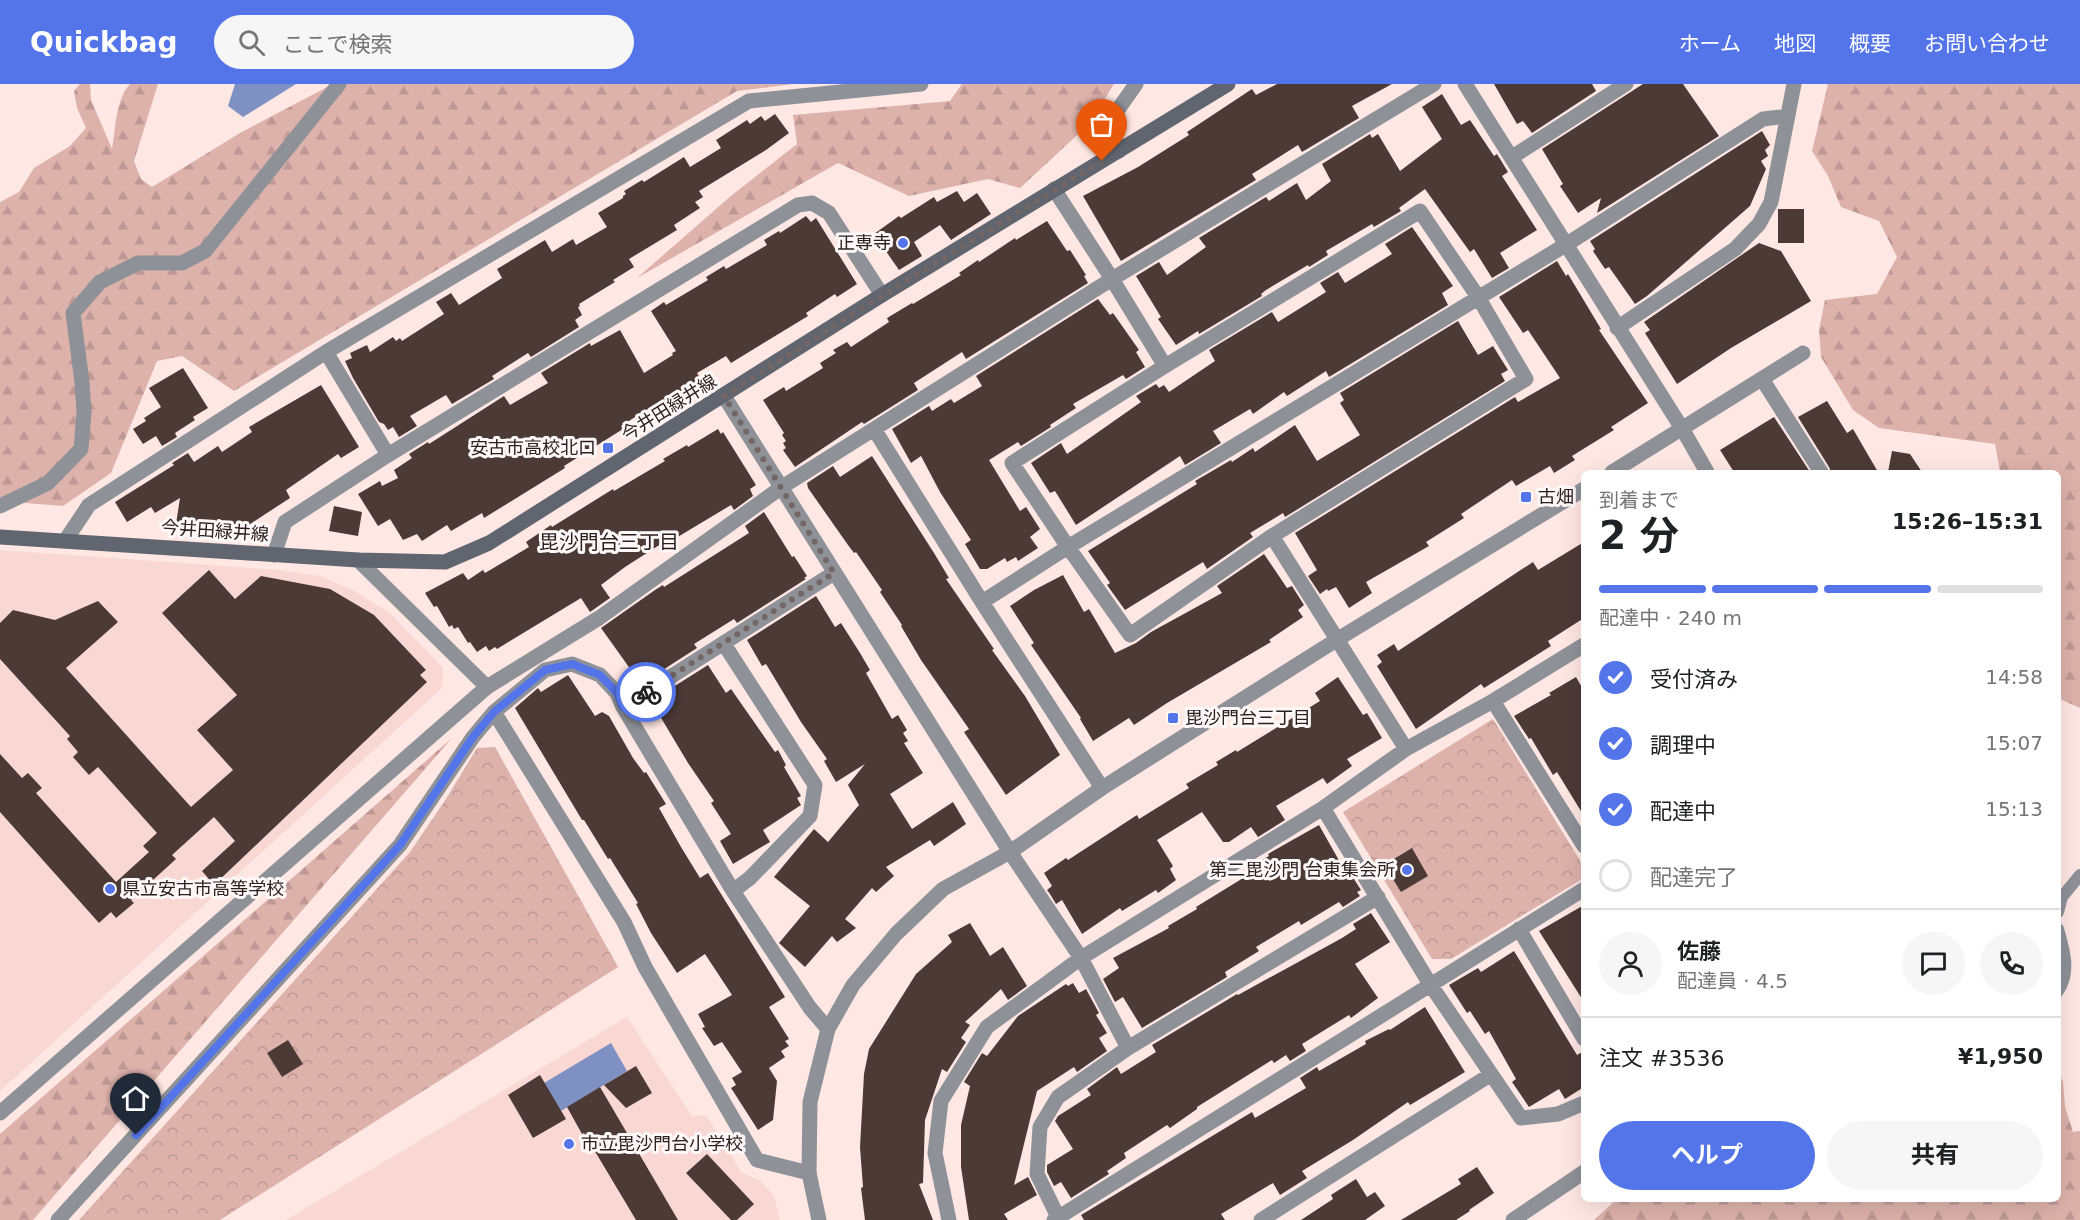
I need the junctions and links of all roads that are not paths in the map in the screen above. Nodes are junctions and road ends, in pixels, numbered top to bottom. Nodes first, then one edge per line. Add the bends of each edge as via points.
1 (339, 84) edge
2 (921, 84) edge
3 (1136, 84) edge
4 (1228, 84) edge
5 (1434, 84) edge
6 (1465, 84) edge
7 (1626, 84) edge
8 (1794, 84) edge
9 (1788, 116) junction
10 (1119, 151) junction
11 (1512, 157) junction
12 (1054, 189) junction
13 (1567, 244) junction
14 (1113, 279) junction
15 (882, 296) junction
16 (1478, 297) junction
17 (1617, 328) junction
18 (326, 352) junction
19 (1803, 353) dead end
20 (1165, 366) junction
21 (1762, 379) junction
22 (724, 396) junction
23 (874, 429) junction
24 (1683, 429) junction
25 (388, 454) junction
26 (1615, 470) edge
27 (1706, 470) edge
28 (1820, 470) edge
29 (782, 487) junction
30 (1581, 491) edge
31 (0, 506) edge
32 (1272, 536) junction
33 (0, 537) edge
34 (65, 541) junction
35 (1068, 547) junction
36 (274, 555) junction
37 (358, 560) junction
38 (834, 573) junction
39 (982, 602) junction
40 (1338, 639) junction
41 (724, 644) junction
42 (1581, 652) edge
43 (487, 687) junction
44 (1493, 701) junction
45 (623, 707) junction
46 (494, 712) junction
47 (1406, 749) junction
48 (1102, 788) junction
49 (1323, 808) junction
50 (1581, 841) edge
51 (1010, 852) junction
52 (2080, 874) edge
53 (733, 891) junction
54 (1581, 891) edge
55 (1378, 897) junction
56 (2061, 901) edge
57 (1519, 929) junction
58 (2061, 940) edge
59 (1081, 958) junction
60 (1430, 984) junction
61 (2061, 986) edge
62 (828, 1029) junction
63 (1581, 1034) edge
64 (1128, 1048) junction
65 (1490, 1075) junction
66 (1581, 1104) edge
67 (0, 1113) edge
68 (809, 1173) junction
69 (1581, 1174) edge
70 (1056, 1218) edge
71 (58, 1220) edge
72 (819, 1220) edge
73 (950, 1220) edge
74 (1261, 1220) edge
75 (1513, 1220) edge

1 - 31 street via 205,251 182,263 138,263 100,282 73,313 84,412 81,449 48,483
2 - 18 street via 749,101
3 - 10 street via 1110,121
4 - 10 main road, 今井田緑井線
5 - 14 street
6 - 11 street
7 - 11 street
8 - 9 street
9 - 13 street via 1763,119
9 - 17 street via 1771,202 1759,224 1735,249
10 - 12 main road, 今井田緑井線
11 - 13 street
12 - 14 street
12 - 15 main road, 今井田緑井線
13 - 16 street
13 - 17 street
14 - 20 street
14 - 23 street
15 - 22 main road, 今井田緑井線
15 - 25 street via 830,213 812,203 798,205
16 - 20 street via 1420,211
16 - 32 street via 1526,379
16 - 35 street
17 - 24 street
18 - 25 street
18 - 34 street via 89,505
19 - 21 street
20 - 35 street via 1012,462
21 - 24 street
21 - 28 street
22 - 29 street
22 - 37 main road, 今井田緑井線 via 489,543 445,562
23 - 29 street
23 - 39 street
24 - 26 street
24 - 27 street
25 - 36 street via 285,522
29 - 38 street
29 - 43 street via 599,618
30 - 40 street
32 - 35 street via 1130,636
32 - 40 street
33 - 34 main road, 今井田緑井線
34 - 36 main road, 今井田緑井線
35 - 39 street
36 - 37 main road, 今井田緑井線
37 - 43 street
38 - 41 street
38 - 51 street
39 - 48 street
40 - 47 street
40 - 48 street
41 - 45 street
41 - 53 street via 815,785 810,816
42 - 44 street
43 - 67 street
44 - 47 street
44 - 50 street
45 - 46 street via 617,693 600,675 572,664 545,670
45 - 53 street
46 - 68 street via 624,922 645,967 757,1160
46 - 71 street via 400,845
47 - 49 street
48 - 51 street
49 - 55 street
49 - 59 street
51 - 59 street
51 - 62 street via 943,890 896,934 853,985
52 - 56 lane
53 - 62 street
54 - 57 street
55 - 60 street
55 - 64 street
57 - 60 street
57 - 63 street
58 - 61 lane via 2065,980
59 - 64 street
59 - 73 street via 987,1028 941,1101 935,1153
60 - 65 street
60 - 70 street
62 - 68 street via 810,1102
64 - 70 street via 1058,1097 1040,1127 1037,1174
65 - 66 street via 1521,1118 1558,1114
65 - 74 street
68 - 72 street
69 - 75 street

